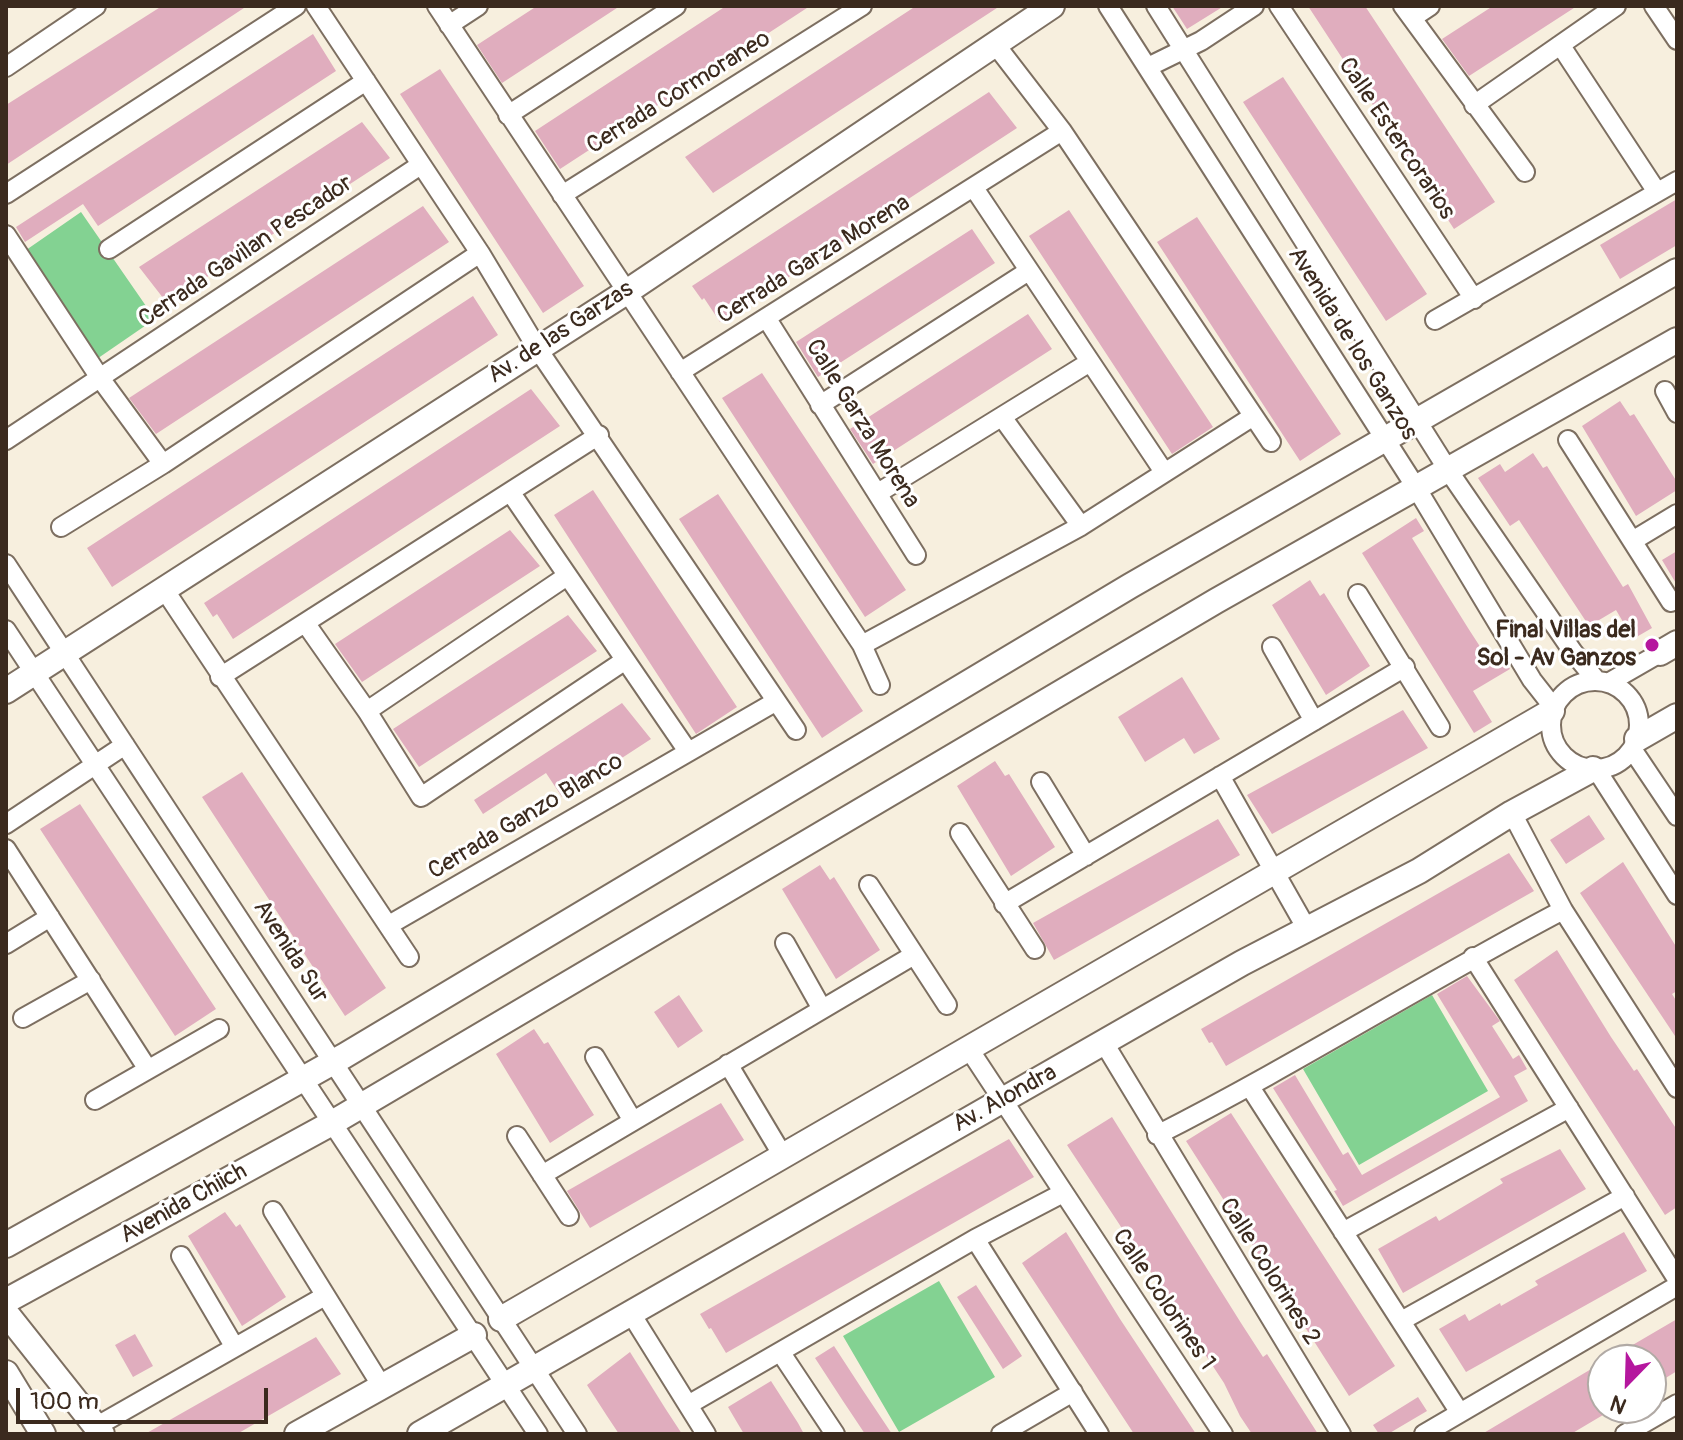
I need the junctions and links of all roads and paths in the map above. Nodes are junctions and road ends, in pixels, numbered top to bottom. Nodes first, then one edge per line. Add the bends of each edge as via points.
1 (96, 6) edge
2 (296, 6) edge
3 (316, 6) edge
4 (437, 6) edge
5 (478, 6) edge
6 (676, 6) edge
7 (862, 6) edge
8 (1052, 6) edge
9 (1108, 6) edge
10 (1156, 6) edge
11 (1254, 6) edge
12 (1279, 6) edge
13 (1430, 6) edge
14 (1616, 6) edge
15 (1654, 6) edge
16 (1407, 12) edge
17 (449, 25) junction
18 (1677, 40) edge
19 (1561, 46) junction
20 (1183, 50) junction
21 (1002, 51) junction
22 (1150, 66) junction
23 (6, 67) edge
24 (366, 81) junction
25 (1474, 105) junction
26 (508, 115) junction
27 (1062, 131) junction
28 (419, 166) junction
29 (1525, 172) dead end
30 (1677, 181) edge
31 (974, 188) junction
32 (1657, 192) junction
33 (6, 194) edge
34 (562, 195) junction
35 (6, 235) edge
36 (109, 249) dead end
37 (480, 253) junction
38 (1677, 271) edge
39 (1027, 272) junction
40 (632, 298) junction
41 (1474, 299) junction
42 (767, 319) junction
43 (1435, 320) dead end
44 (532, 338) junction
45 (1677, 340) edge
46 (1090, 362) junction
47 (680, 372) junction
48 (100, 378) junction
49 (1665, 391) dead end
50 (820, 405) junction
51 (1677, 413) edge
52 (1002, 417) junction
53 (1252, 417) junction
54 (1418, 421) junction
55 (599, 435) junction
56 (9, 438) edge
57 (1383, 439) junction
58 (1568, 440) dead end
59 (1271, 442) dead end
60 (163, 464) junction
61 (1448, 470) junction
62 (1164, 472) junction
63 (1417, 489) junction
64 (511, 493) junction
65 (878, 493) junction
66 (1677, 514) edge
67 (1081, 526) junction
68 (61, 527) dead end
69 (1634, 540) junction
70 (916, 555) dead end
71 (6, 564) edge
72 (567, 576) junction
73 (164, 589) junction
74 (1358, 594) dead end
75 (1671, 602) dead end
76 (306, 624) junction
77 (6, 630) edge
78 (862, 645) junction
79 (1272, 647) dead end
80 (1668, 648) edge
81 (64, 653) junction
82 (624, 661) junction
83 (1405, 667) junction
84 (34, 672) junction
85 (220, 677) junction
86 (1602, 682) junction
87 (880, 685) dead end
88 (6, 691) edge
89 (775, 702) junction
90 (1553, 710) junction
91 (367, 711) junction
92 (1677, 716) edge
93 (1314, 721) junction
94 (1440, 727) dead end
95 (796, 730) dead end
96 (1635, 744) junction
97 (125, 745) junction
98 (687, 750) junction
99 (90, 769) junction
100 (1594, 769) junction
101 (1220, 776) junction
102 (1041, 782) dead end
103 (1512, 813) junction
104 (1677, 816) edge
105 (6, 824) edge
106 (960, 833) dead end
107 (6, 849) edge
108 (1086, 856) junction
109 (1271, 865) junction
110 (869, 885) dead end
111 (1677, 895) edge
112 (1004, 904) junction
113 (1563, 910) junction
114 (50, 917) junction
115 (389, 925) junction
116 (1308, 931) junction
117 (785, 943) dead end
118 (6, 944) edge
119 (1035, 949) dead end
120 (914, 955) junction
121 (409, 957) dead end
122 (1473, 957) junction
123 (91, 980) junction
124 (947, 1005) dead end
125 (822, 1009) junction
126 (23, 1018) dead end
127 (219, 1029) dead end
128 (969, 1049) junction
129 (1108, 1050) junction
130 (595, 1057) dead end
131 (334, 1062) junction
132 (728, 1064) junction
133 (147, 1068) junction
134 (302, 1080) junction
135 (1250, 1087) junction
136 (1677, 1088) edge
137 (95, 1100) dead end
138 (362, 1105) junction
139 (1569, 1108) junction
140 (1008, 1110) junction
141 (633, 1121) junction
142 (332, 1123) junction
143 (1157, 1135) junction
144 (517, 1136) dead end
145 (783, 1156) junction
146 (542, 1175) junction
147 (1063, 1193) junction
148 (1625, 1196) junction
149 (273, 1211) dead end
150 (569, 1216) dead end
151 (1343, 1232) junction
152 (975, 1239) junction
153 (6, 1245) edge
154 (181, 1256) dead end
155 (1677, 1279) edge
156 (1677, 1286) edge
157 (325, 1296) junction
158 (6, 1301) edge
159 (6, 1313) edge
160 (501, 1319) junction
161 (635, 1321) junction
162 (1401, 1321) junction
163 (474, 1335) junction
164 (234, 1346) junction
165 (781, 1353) junction
166 (533, 1368) junction
167 (6, 1373) edge
168 (377, 1377) junction
169 (506, 1384) junction
170 (1073, 1392) junction
171 (1677, 1404) edge
172 (688, 1405) junction
173 (1460, 1413) junction
174 (106, 1425) edge
175 (43, 1434) edge
176 (297, 1434) edge
177 (420, 1434) edge
178 (538, 1434) edge
179 (577, 1434) edge
180 (706, 1434) edge
181 (835, 1434) edge
182 (1001, 1434) edge
183 (1099, 1434) edge
184 (1223, 1434) edge
185 (1341, 1434) edge
186 (1424, 1434) edge
187 (1625, 1434) edge

1 - 23 street
2 - 33 street
3 - 24 street
4 - 17 street
5 - 17 street
6 - 26 street
7 - 34 street, Cerrada Cormoraneo
8 - 21 main road, Av. de las Garzas
9 - 22 street, Avenida de los Ganzos
10 - 20 street, Avenida de los Ganzos
11 - 20 street
12 - 41 street, Calle Estercorarios
13 - 16 street
14 - 19 street
15 - 18 street
16 - 25 street
17 - 26 street
19 - 25 street
19 - 32 street
20 - 22 street
20 - 54 street, Avenida de los Ganzos
21 - 27 street
21 - 40 main road, Av. de las Garzas
22 - 57 street, Avenida de los Ganzos
24 - 28 street
24 - 36 street
25 - 29 street
26 - 34 street
27 - 31 street, Cerrada Garza Morena
27 - 53 street
28 - 37 street
28 - 48 street, Cerrada Gavilan Pescador
30 - 32 street
31 - 39 street
31 - 42 street, Cerrada Garza Morena
32 - 41 street
34 - 40 street
35 - 48 street
37 - 44 street
37 - 60 street
38 - 54 main road
39 - 46 street
39 - 50 street
40 - 44 main road, Av. de las Garzas
40 - 47 street
41 - 43 street
42 - 47 street, Cerrada Garza Morena
42 - 50 street, Calle Garza Morena
44 - 55 street
44 - 73 main road, Av. de las Garzas
45 - 61 main road, Avenida Chiich
46 - 52 street
46 - 62 street
47 - 78 street
48 - 56 street, Cerrada Gavilan Pescador
48 - 60 street
49 - 51 street
50 - 65 street, Calle Garza Morena
52 - 65 street
52 - 67 street
53 - 59 street
53 - 62 street
54 - 57 main road
54 - 61 street, Avenida de los Ganzos
55 - 64 street
55 - 89 street
57 - 63 street, Avenida de los Ganzos
57 - 131 main road
58 - 69 street
60 - 68 street
61 - 63 main road, Avenida Chiich
61 - 86 street, Avenida de los Ganzos via 1573,652
62 - 67 street
63 - 90 street, Avenida de los Ganzos
63 - 138 main road, Avenida Chiich via 1216,601
64 - 72 street
64 - 76 street
65 - 70 street, Calle Garza Morena
66 - 69 street
67 - 78 street
69 - 75 street
71 - 81 street, Avenida Sur
72 - 82 street
72 - 91 street
73 - 81 main road, Av. de las Garzas
73 - 85 street
74 - 83 street
76 - 85 street
76 - 91 street
77 - 84 street
78 - 87 street
79 - 93 street
80 - 86 street
81 - 84 main road, Av. de las Garzas
81 - 97 street, Avenida Sur
82 - 91 street via 421,797
82 - 98 street
83 - 93 street
83 - 94 street
84 - 88 main road
84 - 99 street
85 - 115 street
86 - 90 street via 1574,686
86 - 96 street via 1628,695 1634,705
89 - 95 street
89 - 98 street, Cerrada Ganzo Blanco
90 - 100 street via 1551,734 1562,755
90 - 109 main road
92 - 96 main road
93 - 101 street
96 - 100 street via 1615,765
96 - 104 street
97 - 99 street
97 - 131 street, Avenida Sur
98 - 115 street, Cerrada Ganzo Blanco
99 - 105 street
99 - 134 street
100 - 103 main road, Av. Alondra
100 - 111 street
101 - 108 street
101 - 109 street
102 - 108 street
103 - 113 street
103 - 116 main road, Av. Alondra
106 - 112 street
107 - 114 street
108 - 112 street
109 - 116 street
109 - 128 main road
110 - 120 street
112 - 119 street
113 - 122 street
113 - 136 street
114 - 118 street
114 - 123 street
115 - 121 street
116 - 129 main road, Av. Alondra via 1242,963
117 - 125 street
120 - 124 street
120 - 125 street
122 - 135 street
122 - 139 street
123 - 126 street
123 - 133 street
125 - 132 street
127 - 133 street
128 - 140 street, Calle Colorines 1
128 - 145 main road
129 - 140 main road, Av. Alondra
129 - 143 street, Calle Colorines 2
130 - 141 street
131 - 134 main road
131 - 138 street, Avenida Sur
132 - 141 street
132 - 145 street
133 - 137 street
134 - 142 street
134 - 153 main road
135 - 143 street
135 - 151 street
138 - 142 main road, Avenida Chiich
138 - 160 street, Avenida Sur
139 - 148 street
139 - 151 street
140 - 147 street, Calle Colorines 1
140 - 161 main road, Av. Alondra
141 - 146 street
142 - 158 main road, Avenida Chiich
142 - 163 street
143 - 185 street, Calle Colorines 2
144 - 146 street
145 - 160 main road
146 - 150 street
147 - 152 street
147 - 184 street, Calle Colorines 1
148 - 155 street
148 - 162 street
149 - 157 street
151 - 162 street
152 - 165 street
152 - 170 street
154 - 164 street
156 - 173 street
157 - 164 street
157 - 168 street
159 - 174 main road
160 - 163 street
160 - 166 street, Avenida Sur
161 - 166 main road, Av. Alondra
161 - 172 street
162 - 173 street
163 - 168 main road
163 - 169 street
164 - 174 street
165 - 172 street
165 - 181 street
166 - 169 main road, Av. Alondra
166 - 179 street, Avenida Sur
167 - 175 main road
168 - 176 main road
169 - 177 main road, Av. Alondra
169 - 178 street
170 - 182 street
170 - 183 street
171 - 187 street
172 - 180 street
173 - 186 street

